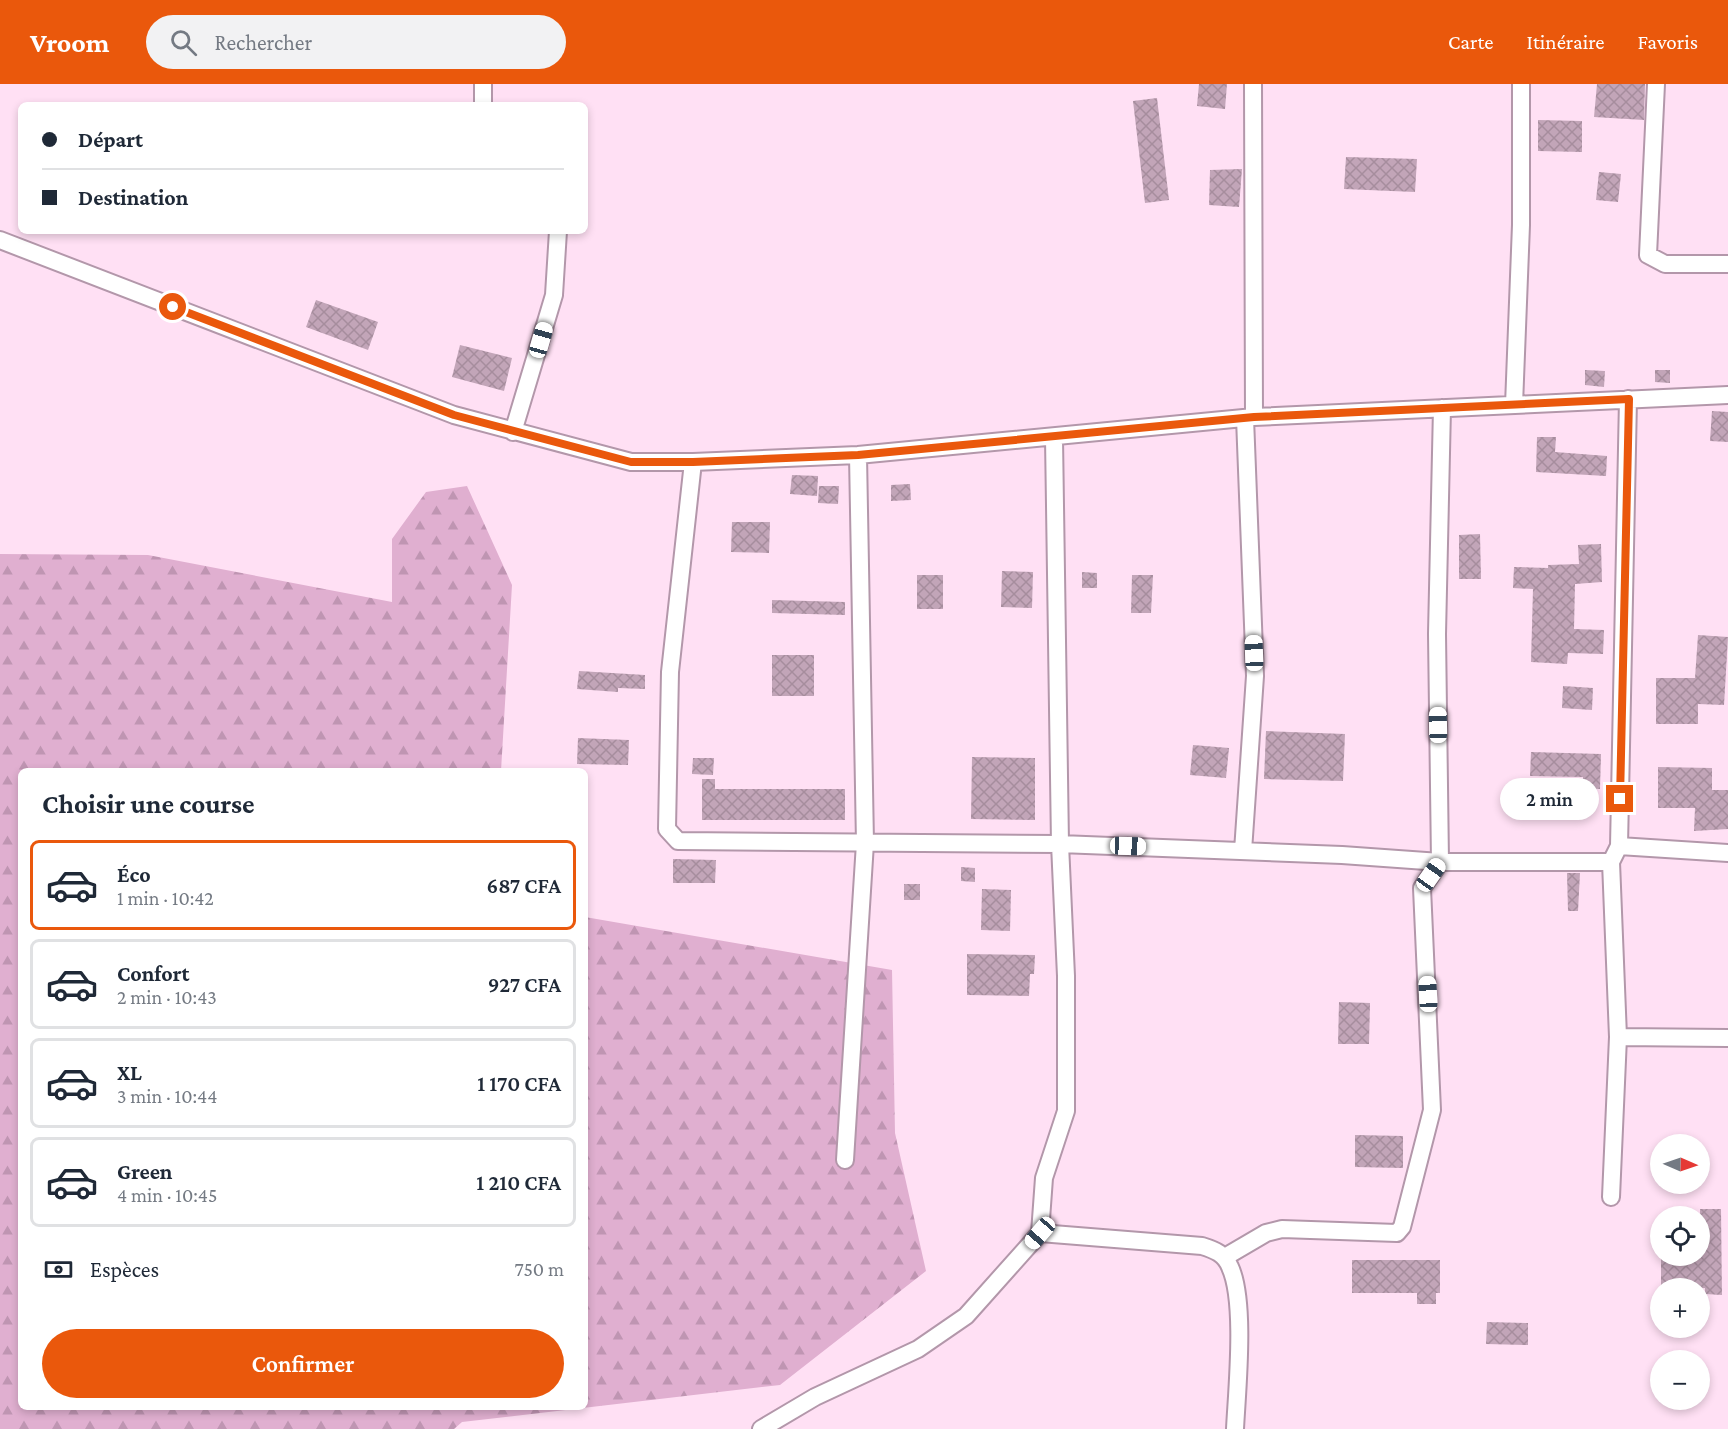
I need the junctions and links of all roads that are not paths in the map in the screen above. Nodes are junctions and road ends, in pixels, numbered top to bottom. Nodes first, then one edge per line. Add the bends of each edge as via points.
1 (483, 84) edge
2 (1252, 84) edge
3 (1521, 84) edge
4 (1656, 84) edge
5 (483, 102) edge
6 (558, 234) edge
7 (0, 240) edge
8 (1728, 264) edge
9 (1728, 395) edge
10 (1629, 399) junction
11 (1515, 405) junction
12 (1442, 408) junction
13 (1249, 418) junction
14 (513, 432) junction
15 (1054, 438) junction
16 (858, 455) junction
17 (693, 462) junction
18 (865, 843) junction
19 (1060, 844) junction
20 (1619, 846) junction
21 (1243, 851) junction
22 (1728, 853) edge
23 (1440, 862) junction
24 (1611, 862) junction
25 (1618, 1037) junction
26 (1728, 1038) edge
27 (845, 1160) dead end
28 (1611, 1197) dead end
29 (1040, 1233) junction
30 (1225, 1257) junction
31 (761, 1429) edge
32 (1235, 1429) edge

1 - 5 street
2 - 13 street
3 - 11 street
4 - 8 street via 1648,255 1665,264
6 - 14 street via 554,295
7 - 14 street via 454,415
9 - 10 street
10 - 11 street
10 - 20 street
11 - 12 street
12 - 13 street
12 - 23 street via 1437,634
13 - 15 street
13 - 21 street via 1255,676
14 - 17 street via 631,462
15 - 16 street
15 - 19 street
16 - 17 street
16 - 18 street
17 - 18 street via 670,672 667,829 678,842
18 - 19 street
18 - 27 street
19 - 21 street
19 - 29 street via 1066,976 1066,1111 1044,1178
20 - 22 street
20 - 24 street
21 - 23 street
23 - 24 street
23 - 30 street via 1422,888 1432,1110 1402,1227 1397,1233 1282,1229 1266,1233
24 - 25 street
25 - 26 street
25 - 28 street
29 - 30 street via 1202,1246
29 - 31 street via 966,1316 918,1349 814,1396
30 - 32 street via 1231,1268 1239,1322

